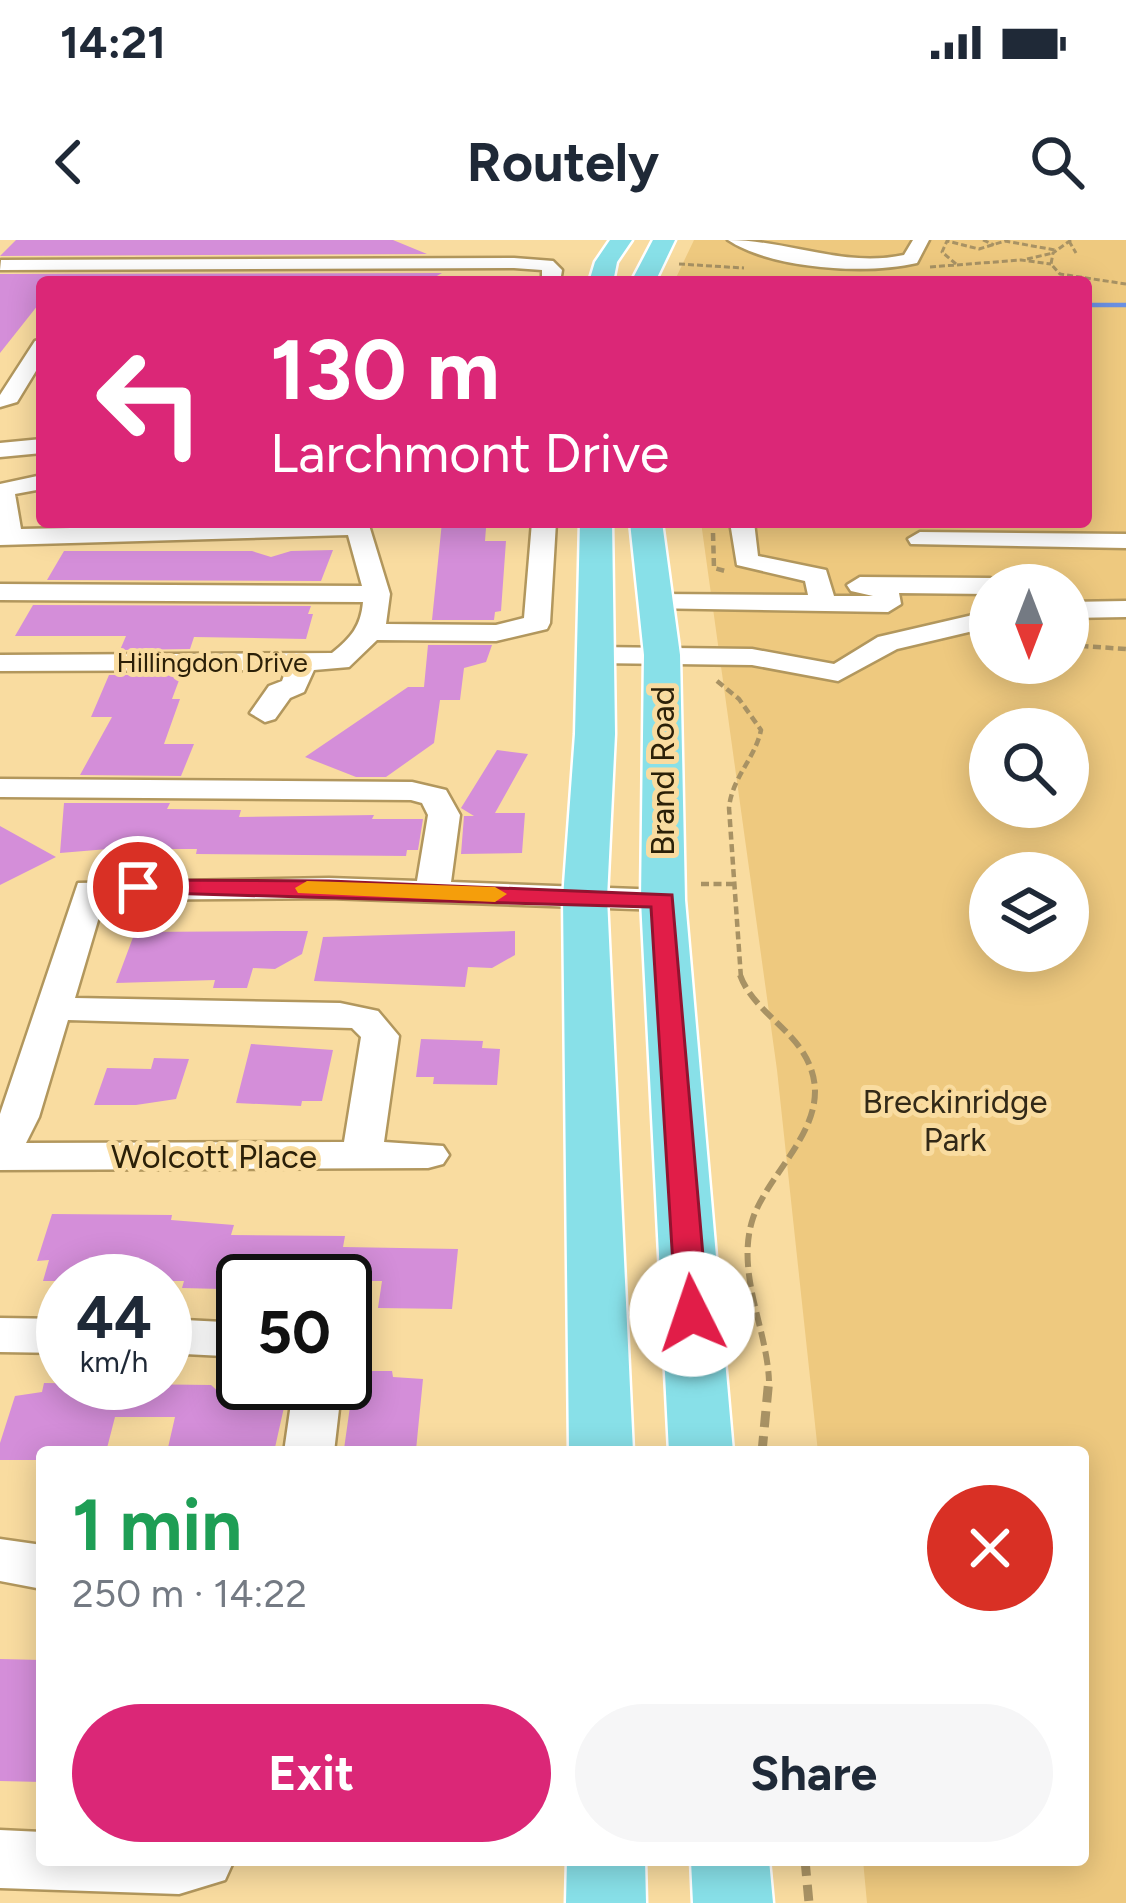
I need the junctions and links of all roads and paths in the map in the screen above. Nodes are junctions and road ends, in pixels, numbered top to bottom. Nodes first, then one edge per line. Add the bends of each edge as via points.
1 (621, 240) edge
2 (664, 240) edge
3 (736, 240) edge
4 (863, 240) edge
5 (921, 240) edge
6 (983, 240) edge
7 (1070, 240) edge
8 (994, 244) junction
9 (1054, 252) junction
10 (1076, 253) dead end
11 (1022, 260) dead end
12 (853, 261) junction
13 (206, 262) junction
14 (956, 264) dead end
15 (0, 266) edge
16 (198, 276) edge
17 (552, 276) edge
18 (602, 276) edge
19 (646, 276) edge
20 (1073, 276) edge
21 (1092, 279) edge
22 (1126, 284) edge
23 (36, 355) edge
24 (36, 401) edge
25 (3, 402) edge
26 (36, 447) edge
27 (0, 450) edge
28 (36, 464) edge
29 (0, 467) edge
30 (36, 483) edge
31 (244, 528) edge
32 (358, 528) edge
33 (544, 528) edge
34 (596, 528) edge
35 (647, 528) edge
36 (743, 528) edge
37 (918, 530) edge
38 (5, 538) edge
39 (1126, 541) edge
40 (931, 586) junction
41 (969, 586) edge
42 (1089, 587) edge
43 (1126, 587) edge
44 (0, 592) edge
45 (377, 594) junction
46 (820, 594) junction
47 (655, 602) junction
48 (1126, 609) edge
49 (1089, 610) edge
50 (969, 624) edge
51 (368, 632) junction
52 (1089, 646) edge
53 (1126, 649) edge
54 (595, 655) junction
55 (662, 655) junction
56 (303, 662) junction
57 (8, 663) edge
58 (255, 663) junction
59 (714, 679) dead end
60 (0, 690) edge
61 (0, 788) edge
62 (733, 884) junction
63 (432, 892) junction
64 (674, 892) junction
65 (585, 898) junction
66 (53, 1009) junction
67 (0, 1155) edge
68 (428, 1155) dead end
69 (362, 1156) junction
70 (0, 1335) edge
71 (36, 1336) edge
72 (314, 1410) edge
73 (310, 1446) edge
74 (601, 1446) edge
75 (701, 1446) edge
76 (763, 1446) edge
77 (0, 1561) edge
78 (36, 1566) edge
79 (0, 1859) edge
80 (36, 1860) edge
81 (606, 1866) edge
82 (730, 1866) edge
83 (805, 1866) edge
84 (605, 1903) edge
85 (733, 1903) edge
86 (808, 1903) edge

1 - 18 main road
2 - 19 main road
3 - 12 street via 782,256
4 - 12 street via 868,258
5 - 12 street via 910,259
6 - 8 path
7 - 9 path
7 - 10 path
8 - 9 path
8 - 14 path via 946,241 942,252
9 - 11 path
9 - 20 path via 1060,274
13 - 15 street
13 - 16 street
13 - 17 street via 548,265
21 - 22 path
23 - 25 street
24 - 25 street
26 - 27 street
28 - 29 street
30 - 38 street via 3,490
31 - 38 street
32 - 45 street
33 - 51 street via 537,623 496,633
34 - 54 main road, Brand Road
35 - 47 main road, Brand Road
36 - 46 street via 746,560 818,575
37 - 39 street
37 - 40 street
40 - 41 street
40 - 46 street via 884,586 888,604
42 - 43 street
44 - 45 street
45 - 51 street
46 - 47 street
47 - 55 main road, Brand Road
48 - 49 street
50 - 55 street via 888,643 838,673 752,657
51 - 56 street, Hillingdon Drive via 339,661
52 - 53 path
54 - 55 street
54 - 65 main road, Brand Road
55 - 64 main road, Brand Road
56 - 58 street, Hillingdon Drive
56 - 58 street via 294,686 265,712
57 - 58 street, Hillingdon Drive
57 - 60 street
59 - 62 path via 761,730 730,795
61 - 63 street via 412,790 435,796 444,815
62 - 64 path
62 - 76 path via 742,983 805,1054 815,1088 749,1233 770,1377
63 - 65 street
63 - 66 street via 90,890
64 - 65 street
64 - 75 main road, Brand Road
65 - 74 main road, Brand Road
66 - 67 street
66 - 69 street via 365,1019 380,1036
67 - 69 street, Wolcott Place
68 - 69 street, Wolcott Place
70 - 71 street
72 - 73 street
77 - 78 street
79 - 80 street
81 - 84 main road
82 - 85 main road
83 - 86 path

